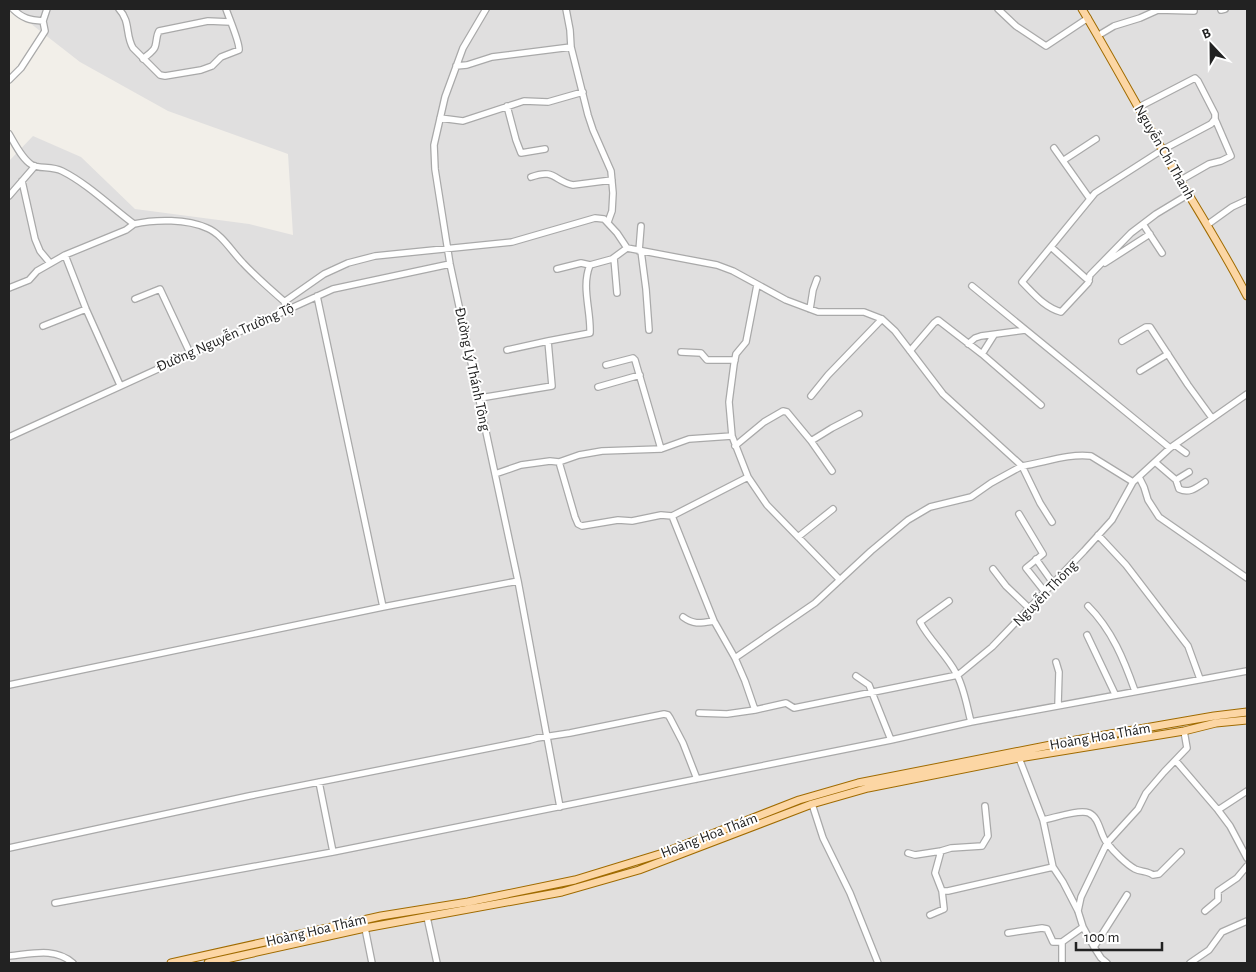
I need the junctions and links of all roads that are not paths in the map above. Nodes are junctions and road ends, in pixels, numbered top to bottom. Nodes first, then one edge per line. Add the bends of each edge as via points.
1 (13, 9) edge
2 (47, 9) edge
3 (119, 9) edge
4 (226, 9) edge
5 (486, 9) edge
6 (566, 9) edge
7 (998, 9) edge
8 (1082, 9) edge
9 (1159, 10) edge
10 (1194, 11) dead end
11 (1088, 18) junction
12 (43, 21) junction
13 (230, 22) junction
14 (1099, 35) junction
15 (571, 47) junction
16 (143, 59) junction
17 (456, 66) junction
18 (9, 80) edge
19 (583, 92) junction
20 (507, 106) junction
21 (1139, 107) junction
22 (440, 118) junction
23 (1215, 119) junction
24 (9, 134) edge
25 (1096, 139) dead end
26 (1054, 148) dead end
27 (546, 149) dead end
28 (1162, 150) junction
29 (1064, 160) junction
30 (35, 166) junction
31 (531, 177) dead end
32 (612, 180) junction
33 (1180, 180) junction
34 (22, 181) junction
35 (1188, 194) junction
36 (9, 196) edge
37 (1090, 199) junction
38 (1247, 200) edge
39 (608, 222) junction
40 (134, 224) junction
41 (1143, 224) junction
42 (1207, 225) junction
43 (641, 226) dead end
44 (1150, 234) junction
45 (1051, 247) junction
46 (448, 248) junction
47 (626, 248) junction
48 (640, 251) junction
49 (1162, 254) dead end
50 (65, 255) junction
51 (614, 258) junction
52 (50, 263) junction
53 (450, 264) junction
54 (590, 265) junction
55 (1097, 268) junction
56 (557, 269) dead end
57 (817, 279) dead end
58 (1089, 281) junction
59 (757, 285) junction
60 (972, 286) dead end
61 (9, 288) edge
62 (617, 293) dead end
63 (317, 296) junction
64 (1247, 296) edge
65 (135, 299) dead end
66 (284, 302) junction
67 (291, 307) junction
68 (86, 309) junction
69 (810, 309) junction
70 (882, 319) junction
71 (43, 326) dead end
72 (650, 330) dead end
73 (1025, 330) junction
74 (994, 335) junction
75 (548, 341) junction
76 (1122, 341) dead end
77 (968, 344) junction
78 (507, 350) dead end
79 (910, 351) junction
80 (681, 352) dead end
81 (190, 353) junction
82 (982, 354) junction
83 (1168, 354) junction
84 (735, 360) junction
85 (606, 365) dead end
86 (1140, 371) dead end
87 (640, 375) junction
88 (120, 385) junction
89 (598, 387) dead end
90 (1247, 394) edge
91 (811, 396) dead end
92 (480, 398) junction
93 (1041, 405) dead end
94 (858, 414) dead end
95 (1212, 418) junction
96 (732, 436) junction
97 (9, 437) edge
98 (812, 441) junction
99 (735, 446) junction
100 (1172, 446) junction
101 (661, 449) junction
102 (1186, 453) dead end
103 (560, 462) junction
104 (1154, 462) junction
105 (1022, 466) junction
106 (832, 471) dead end
107 (1189, 472) dead end
108 (495, 474) junction
109 (748, 477) junction
110 (1139, 477) junction
111 (1176, 480) junction
112 (1133, 482) junction
113 (1205, 482) dead end
114 (833, 509) dead end
115 (1019, 514) dead end
116 (672, 516) junction
117 (1052, 522) dead end
118 (1098, 535) junction
119 (798, 537) junction
120 (1036, 559) junction
121 (994, 569) dead end
122 (1247, 578) edge
123 (840, 580) junction
124 (518, 581) junction
125 (1053, 583) junction
126 (1045, 592) junction
127 (949, 601) dead end
128 (1088, 606) dead end
129 (383, 607) junction
130 (1030, 609) junction
131 (683, 617) dead end
132 (714, 620) junction
133 (1088, 635) dead end
134 (735, 658) junction
135 (1056, 662) dead end
136 (1247, 671) edge
137 (958, 675) junction
138 (856, 676) dead end
139 (1200, 679) junction
140 (9, 685) edge
141 (1135, 691) junction
142 (873, 693) junction
143 (1115, 694) junction
144 (1058, 705) junction
145 (755, 710) junction
146 (1247, 712) edge
147 (699, 713) dead end
148 (1247, 720) edge
149 (971, 722) junction
150 (1184, 731) junction
151 (548, 736) junction
152 (891, 740) junction
153 (1017, 755) junction
154 (1176, 760) junction
155 (697, 779) junction
156 (319, 782) junction
157 (1247, 791) edge
158 (811, 800) junction
159 (985, 806) dead end
160 (560, 807) junction
161 (1218, 810) junction
162 (1043, 820) junction
163 (1106, 843) junction
164 (9, 848) edge
165 (941, 851) junction
166 (333, 852) junction
167 (1181, 852) dead end
168 (908, 853) dead end
169 (1247, 858) edge
170 (636, 861) junction
171 (1247, 866) edge
172 (1053, 867) junction
173 (639, 870) junction
174 (942, 891) junction
175 (1127, 895) dead end
176 (55, 903) dead end
177 (1078, 911) junction
178 (1205, 911) dead end
179 (930, 915) dead end
180 (427, 917) junction
181 (1247, 921) edge
182 (1083, 927) junction
183 (365, 928) junction
184 (309, 931) junction
185 (1008, 934) dead end
186 (310, 940) junction
187 (1062, 942) junction
188 (1094, 947) junction
189 (9, 956) edge
190 (73, 963) edge
191 (171, 963) edge
192 (208, 963) edge
193 (372, 963) edge
194 (437, 963) edge
195 (878, 963) edge
196 (1062, 963) edge
197 (1107, 963) edge
198 (1190, 963) edge

1 - 12 street via 28,20
2 - 12 street
3 - 16 street via 128,23 131,44
4 - 13 street
5 - 17 street, Đường Lý Thánh Tông
6 - 15 street
7 - 11 street via 1046,46
8 - 11 main road, Nguyễn Chí Thanh
9 - 10 street
9 - 14 street via 1114,26
11 - 14 main road, Nguyễn Chí Thanh
12 - 18 street via 45,31 21,68
13 - 16 street via 208,21 159,31 156,45
13 - 16 street via 239,50 221,57 212,66 170,76 160,75
14 - 21 main road, Nguyễn Chí Thanh
15 - 17 street via 492,57
15 - 19 street
17 - 22 street, Đường Lý Thánh Tông
19 - 20 street via 548,102 524,101
19 - 32 street
20 - 22 street via 463,121
20 - 27 street via 521,153
21 - 23 street via 1195,78
21 - 28 main road, Nguyễn Chí Thanh
22 - 46 street, Đường Lý Thánh Tông via 434,145 435,169
23 - 28 street
23 - 33 street via 1232,156
24 - 30 street via 25,159
25 - 29 street
26 - 29 street
28 - 33 main road, Nguyễn Chí Thanh
28 - 37 street
29 - 37 street
30 - 34 street
30 - 40 street via 51,167 81,182
31 - 32 street via 552,174 573,185
32 - 39 street via 612,211
33 - 35 main road, Nguyễn Chí Thanh
34 - 36 street
34 - 52 street via 35,239
35 - 41 street
35 - 42 main road, Nguyễn Chí Thanh
37 - 45 street
38 - 42 street
39 - 46 street via 595,218 512,242
39 - 47 street
40 - 50 street
40 - 66 street via 168,221 208,228
41 - 44 street
41 - 55 street
42 - 64 main road, Nguyễn Chí Thanh
43 - 48 street
44 - 49 street
44 - 55 street
45 - 58 street
45 - 58 street via 1022,282 1043,303 1061,312
46 - 53 street, Đường Lý Thánh Tông
46 - 66 street via 375,256 348,263 324,274
47 - 48 street
47 - 51 street
48 - 59 street via 717,265
48 - 72 street
50 - 52 street
50 - 68 street
51 - 54 street
51 - 62 street
52 - 61 street via 29,280
53 - 63 street, Đường Nguyễn Trường Tộ via 333,289
53 - 92 street, Đường Lý Thánh Tông
54 - 56 street via 581,263
54 - 75 street via 586,296 590,333
55 - 58 street
57 - 69 street
59 - 69 street
59 - 84 street via 746,342
60 - 73 street
63 - 67 street, Đường Nguyễn Trường Tộ
63 - 129 street
65 - 81 street via 161,290
66 - 67 street
67 - 81 street, Đường Nguyễn Trường Tộ
68 - 71 street
68 - 88 street
69 - 70 street via 818,312 864,312
70 - 79 street
70 - 91 street
73 - 74 street
73 - 100 street
74 - 77 street via 975,338
74 - 82 street
75 - 78 street
75 - 92 street via 552,386
76 - 83 street via 1150,327
77 - 79 street via 938,320
77 - 82 street
79 - 105 street via 943,394
80 - 84 street via 701,353 707,360
81 - 88 street, Đường Nguyễn Trường Tộ
82 - 93 street
83 - 86 street
83 - 95 street
84 - 96 street via 729,402
85 - 87 street via 633,358
87 - 89 street
87 - 101 street
88 - 97 street, Đường Nguyễn Trường Tộ
90 - 95 street, Nguyễn Thông
92 - 108 street, Đường Lý Thánh Tông
94 - 98 street
95 - 100 street, Nguyễn Thông
96 - 99 street
96 - 101 street via 689,439
98 - 99 street via 783,411
98 - 106 street
99 - 109 street
100 - 102 street
100 - 104 street, Nguyễn Thông
101 - 103 street via 602,451
103 - 108 street via 521,465
103 - 116 street via 575,517 582,526
104 - 110 street, Nguyễn Thông
104 - 111 street
105 - 112 street via 1090,456
105 - 117 street
105 - 123 street via 971,497 930,506
107 - 111 street
108 - 124 street, Đường Lý Thánh Tông
109 - 116 street
109 - 119 street via 766,505
110 - 112 street, Nguyễn Thông
110 - 122 street via 1159,517
111 - 113 street via 1179,489 1188,492
112 - 118 street, Nguyễn Thông via 1112,520
114 - 119 street
115 - 120 street via 1042,554
116 - 132 street
118 - 125 street, Nguyễn Thông
118 - 139 street via 1126,565 1188,646
119 - 123 street
120 - 125 street
120 - 126 street via 1026,568
121 - 130 street
123 - 134 street via 815,603
124 - 129 street
124 - 151 street, Đường Lý Thánh Tông
125 - 126 street, Nguyễn Thông
126 - 130 street, Nguyễn Thông
127 - 137 street via 920,622
128 - 141 street via 1115,642
129 - 140 street
130 - 137 street, Nguyễn Thông
131 - 132 street via 697,624
132 - 134 street
133 - 143 street
134 - 145 street
135 - 144 street via 1059,672
136 - 139 street
137 - 142 street, Nguyễn Thông
137 - 149 street
138 - 142 street via 866,682
139 - 141 street
141 - 143 street
142 - 145 street, Nguyễn Thông via 794,708 786,703
142 - 152 street
143 - 144 street
144 - 149 street
145 - 147 street, Nguyễn Thông
146 - 153 main road, Hoàng Hoa Thám
148 - 150 main road, Hoàng Hoa Thám
149 - 152 street
150 - 153 main road, Hoàng Hoa Thám
150 - 154 street via 1188,748
151 - 155 street via 668,715
151 - 156 street
151 - 160 street, Đường Lý Thánh Tông
152 - 155 street
153 - 158 main road, Hoàng Hoa Thám via 858,783
153 - 162 street
154 - 161 street
154 - 163 street via 1146,793 1138,809
155 - 160 street
156 - 164 street
156 - 166 street
157 - 161 street
158 - 170 main road, Hoàng Hoa Thám
158 - 173 main road, Hoàng Hoa Thám
158 - 195 street via 823,838 850,893
159 - 165 street via 988,836 982,846
160 - 166 street
161 - 169 street
162 - 163 street via 1088,813 1097,822
162 - 172 street
163 - 167 street via 1132,867 1155,876
163 - 177 street via 1081,897
165 - 168 street
165 - 174 street via 936,873
166 - 176 street
170 - 173 main road
170 - 184 main road, Hoàng Hoa Thám via 544,887
171 - 178 street via 1237,878 1218,891 1218,900
172 - 174 street
172 - 177 street
173 - 180 main road, Hoàng Hoa Thám via 562,892
174 - 179 street via 944,909
175 - 188 street
177 - 182 street
180 - 183 main road, Hoàng Hoa Thám
180 - 194 street
181 - 198 street via 1222,932 1209,950
182 - 187 street
182 - 188 street
183 - 186 main road, Hoàng Hoa Thám
183 - 193 street
184 - 186 main road
184 - 191 main road, Hoàng Hoa Thám
185 - 187 street via 1042,928 1046,929 1053,942
186 - 192 main road, Hoàng Hoa Thám
187 - 196 street
188 - 197 street
189 - 190 street via 50,952

